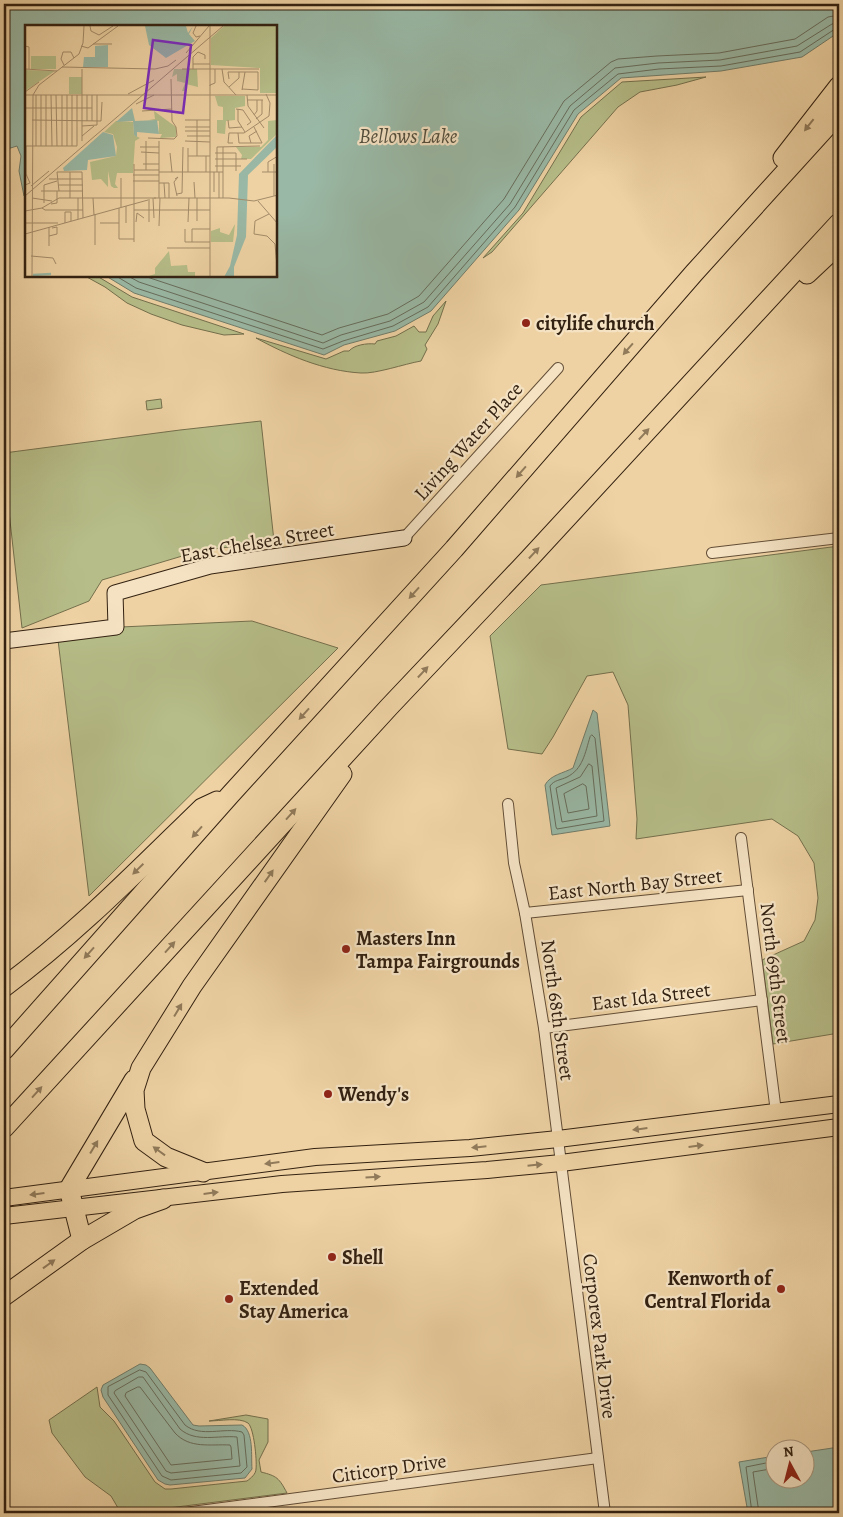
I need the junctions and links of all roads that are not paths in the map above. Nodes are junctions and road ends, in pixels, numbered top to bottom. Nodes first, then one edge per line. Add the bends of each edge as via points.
1 (839, 86) edge
2 (839, 113) edge
3 (839, 223) edge
4 (839, 244) edge
5 (694, 273) junction
6 (761, 307) junction
7 (558, 368) dead end
8 (404, 538) joint
9 (839, 538) edge
10 (712, 553) dead end
11 (4, 641) edge
12 (389, 707) junction
13 (230, 796) junction
14 (508, 804) dead end
15 (741, 838) dead end
16 (748, 890) junction
17 (525, 913) junction
18 (4, 987) edge
19 (762, 1000) junction
20 (544, 1028) junction
21 (4, 1050) edge
22 (141, 1068) junction
23 (836, 1105) edge
24 (780, 1111) junction
25 (839, 1127) edge
26 (4, 1128) edge
27 (808, 1131) junction
28 (558, 1139) junction
29 (561, 1163) junction
30 (203, 1172) junction
31 (4, 1198) edge
32 (72, 1198) junction
33 (163, 1199) junction
34 (4, 1216) edge
35 (82, 1240) junction
36 (4, 1296) edge
37 (598, 1458) junction
38 (184, 1513) edge
39 (605, 1513) edge

1 -> 5 highway
2 - 5 highway
3 - 6 highway
4 - 6 highway via 803,278
5 -> 13 highway via 454,549
12 -> 6 highway
7 - 8 street, Living Water Place
8 - 11 street, East Chelsea Street via 210,566 115,594 116,627
9 - 10 street
22 -> 12 highway via 192,986
26 -> 12 highway
13 -> 18 highway via 202,808 78,927
13 -> 21 highway
14 - 17 street, North 68th Street via 514,863
15 - 16 street, North 69th Street
16 - 17 street, East North Bay Street
16 - 19 street, North 69th Street
17 - 20 street, North 68th Street
19 - 20 street, East Ida Street
19 - 24 street, North 69th Street
20 - 28 street, North 68th Street
30 -> 22 highway via 166,1156 144,1141 135,1110 134,1090
32 -> 22 highway
23 - 24 main road
23 - 27 main road
24 - 27 main road
24 -> 28 main road
25 - 27 main road
29 -> 27 main road
28 - 29 street, North 68th Street
28 -> 30 main road via 315,1157
33 -> 29 main road via 282,1184
29 - 37 street, Corporex Park Drive
30 - 32 main road
32 -> 31 main road
32 - 33 main road
32 - 34 main road
32 - 35 highway
33 - 35 highway via 135,1209
36 -> 35 highway
37 - 38 street, Citicorp Drive
37 - 39 street, Corporex Park Drive

